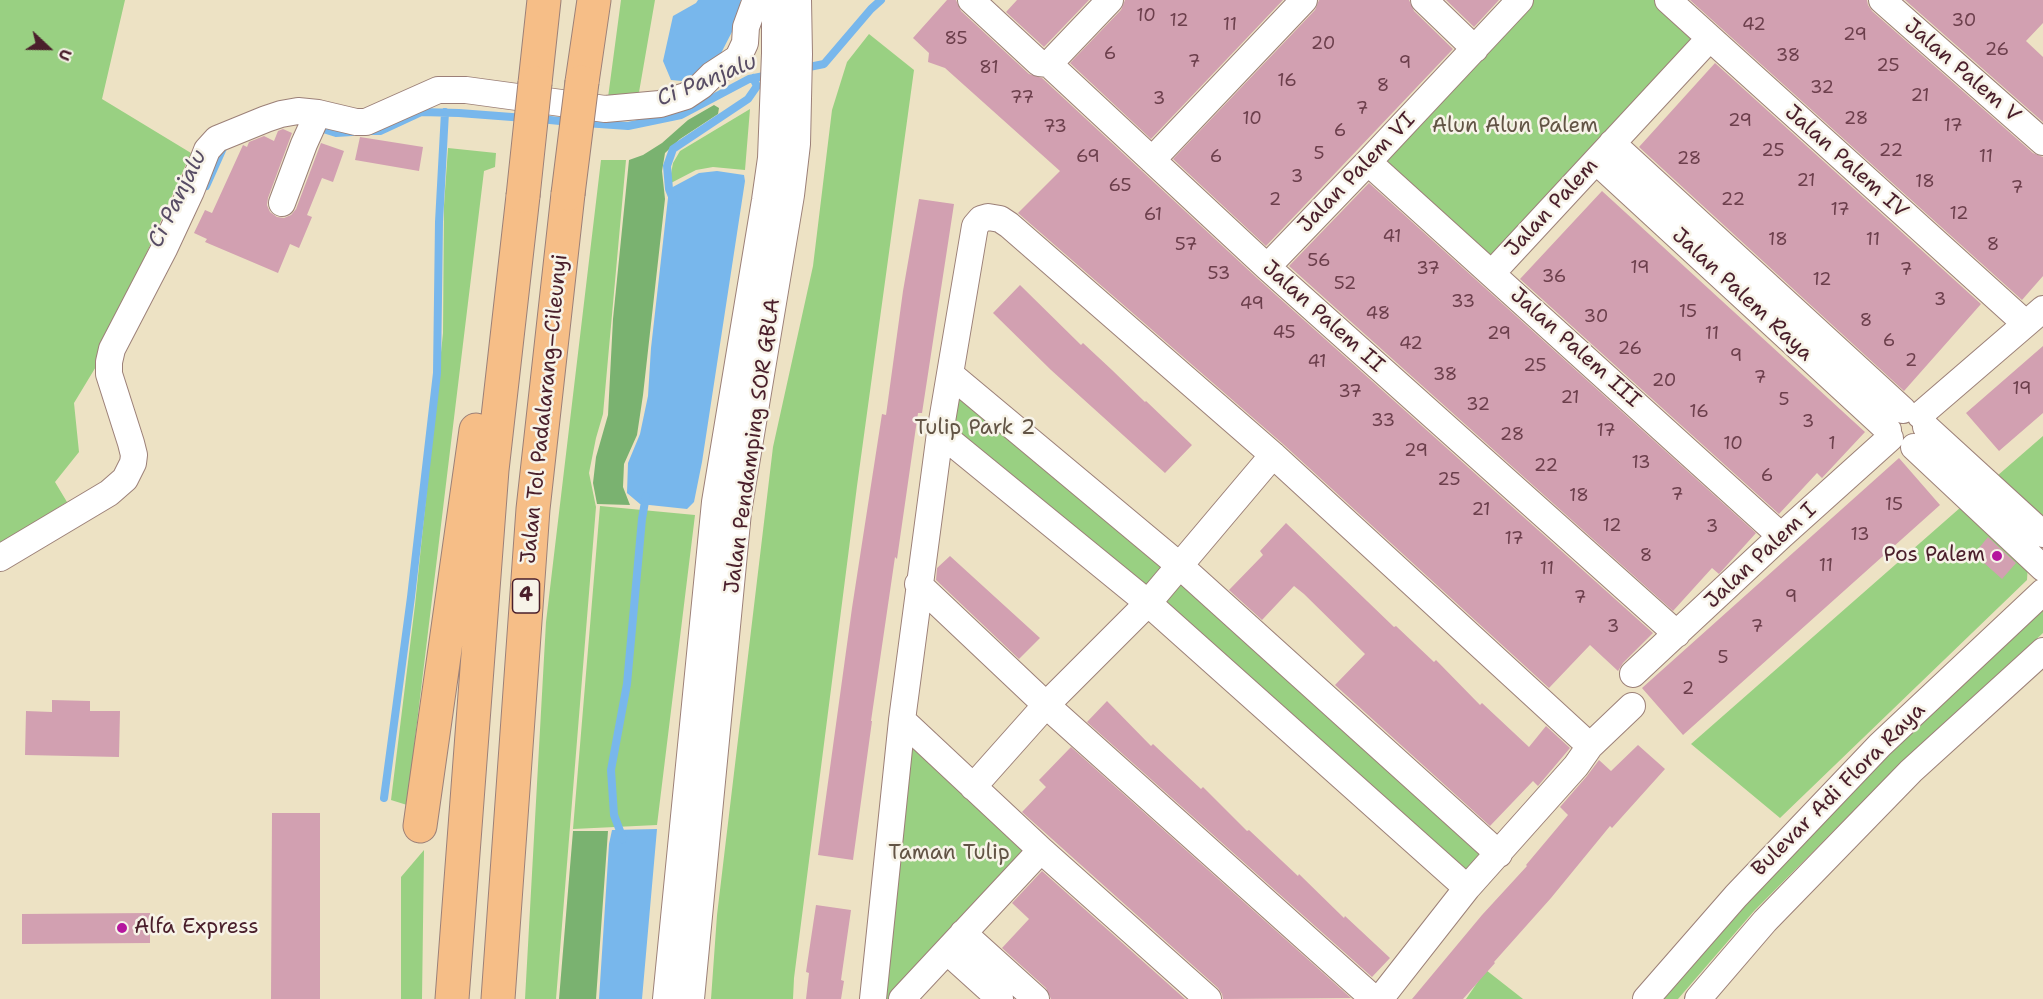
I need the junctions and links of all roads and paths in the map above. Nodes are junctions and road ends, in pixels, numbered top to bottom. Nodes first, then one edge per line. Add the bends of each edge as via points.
1 (544, 0) edge
2 (594, 0) edge
3 (775, 0) edge
4 (798, 0) edge
5 (971, 0) edge
6 (1110, 0) edge
7 (1304, 0) edge
8 (1424, 0) edge
9 (1520, 0) edge
10 (1668, 0) edge
11 (1882, 0) edge
12 (1709, 39) junction
13 (1475, 49) junction
14 (787, 53) junction
15 (1049, 64) junction
16 (798, 102) junction
17 (772, 103) junction
18 (315, 120) junction
19 (2043, 142) edge
20 (1604, 152) junction
21 (1152, 160) junction
22 (1368, 162) junction
23 (282, 203) dead end
24 (1267, 267) junction
25 (1492, 273) junction
26 (2034, 316) edge
27 (505, 352) junction
28 (950, 374) junction
29 (1907, 428) junction
30 (940, 433) junction
31 (1273, 455) junction
32 (2043, 534) edge
33 (1781, 536) junction
34 (0, 558) edge
35 (1180, 566) junction
36 (2043, 568) edge
37 (918, 584) junction
38 (2043, 592) edge
39 (1148, 603) junction
40 (1677, 634) junction
41 (2043, 651) edge
42 (1633, 674) dead end
43 (1046, 705) junction
44 (1632, 706) dead end
45 (902, 720) junction
46 (1590, 746) junction
47 (973, 787) junction
48 (420, 826) dead end
49 (1041, 850) junction
50 (1499, 854) junction
51 (1467, 888) junction
52 (697, 932) junction
53 (672, 934) junction
54 (955, 942) junction
55 (452, 999) edge
56 (498, 999) edge
57 (666, 999) edge
58 (691, 999) edge
59 (873, 999) edge
60 (902, 999) edge
61 (1000, 999) edge
62 (1036, 999) edge
63 (1208, 999) edge
64 (1374, 999) edge
65 (1380, 999) edge
66 (1646, 999) edge
67 (1698, 999) edge

1 - 27 highway, Jalan Tol Padalarang–Cileunyi / 4, bridge
2 - 56 highway, Jalan Tol Padalarang–Cileunyi / 4, bridge via 533,509
3 - 14 street, Jalan Pendamping SOR GBLA
3 - 18 street via 754,5 738,58 686,96 660,104 605,109 466,90 438,90 366,122
4 - 14 street, Jalan Pendamping SOR GBLA
5 - 15 street, Jalan Palem II via 1039,63
6 - 15 street
7 - 21 street
8 - 13 street
9 - 13 street, Jalan Palem VI
10 - 12 street, Jalan Palem IV
11 - 19 street, Jalan Palem V
12 - 20 street, Jalan Palem
12 - 26 street, Jalan Palem IV
13 - 22 street, Jalan Palem VI
14 - 16 street, Jalan Pendamping SOR GBLA
14 - 17 street, Jalan Pendamping SOR GBLA
15 - 21 street, Jalan Palem II
16 - 17 street
16 - 52 street, Jalan Pendamping SOR GBLA via 791,195 738,512
17 - 53 street, Jalan Pendamping SOR GBLA via 772,145 765,200 715,502
18 - 23 street
18 - 34 street via 298,111 281,114 217,139 207,150 164,249 112,349 109,374 133,449 125,479 109,493
20 - 25 street, Jalan Palem
20 - 29 street, Jalan Palem Raya
21 - 24 street, Jalan Palem II
22 - 24 street, Jalan Palem VI
22 - 25 street, Jalan Palem III
24 - 40 street, Jalan Palem II
25 - 33 street, Jalan Palem III
26 - 29 street, Jalan Palem I
27 - 48 highway via 484,391 475,440
27 - 55 highway, Jalan Tol Padalarang–Cileunyi / 4 via 492,471
28 - 30 street
28 - 31 street via 975,226 988,217 1000,219
28 - 35 street
29 - 32 street, Jalan Palem Raya
29 - 33 street, Jalan Palem I
29 - 36 street, Jalan Palem Raya
30 - 37 street
30 - 39 street
31 - 35 street
31 - 46 street
33 - 40 street, Jalan Palem I
35 - 39 street
35 - 50 street
37 - 43 street
37 - 45 street
38 - 66 street, Bulevar Adi Flora Raya via 1880,745 1736,896
39 - 43 street
39 - 51 street
40 - 42 street, Jalan Palem I
41 - 67 street, Bulevar Adi Flora Raya via 1911,771 1765,921
43 - 47 street
43 - 64 street
44 - 46 street
45 - 47 street
45 - 59 street
46 - 50 street
47 - 49 street
49 - 54 street
49 - 63 street
50 - 51 street
51 - 65 street
52 - 53 street
52 - 58 street, Jalan Pendamping SOR GBLA
53 - 57 street, Jalan Pendamping SOR GBLA
54 - 60 street
54 - 61 street
54 - 62 street

